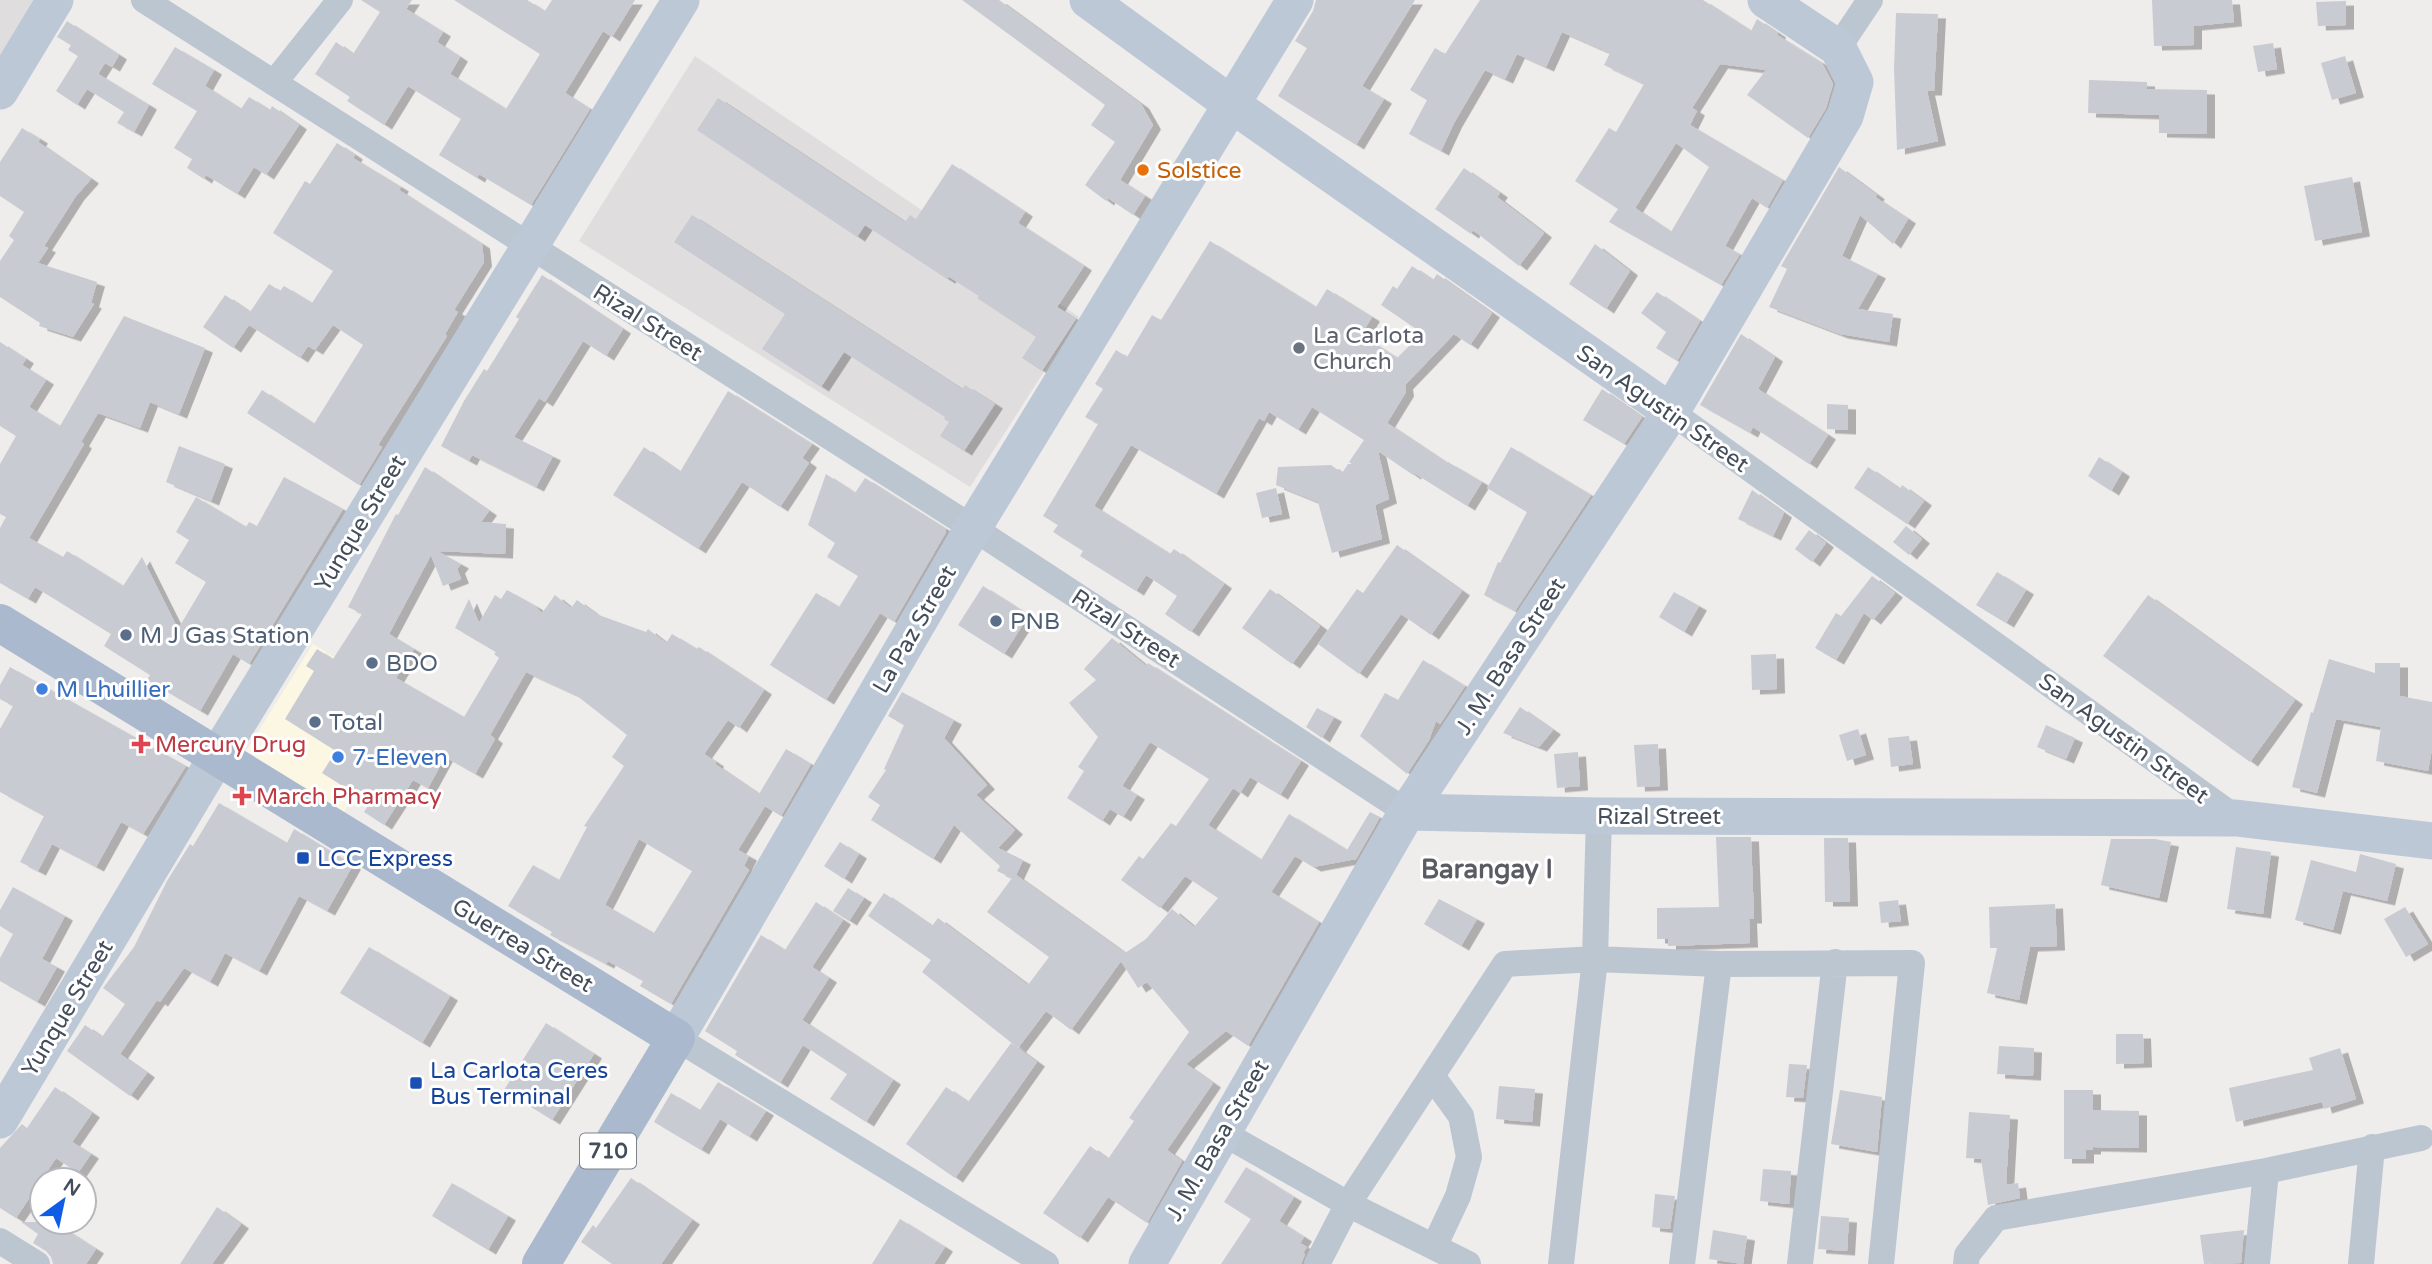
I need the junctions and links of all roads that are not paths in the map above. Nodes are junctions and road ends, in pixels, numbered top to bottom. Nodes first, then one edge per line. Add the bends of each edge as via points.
1 (55, 0) edge
2 (144, 0) edge
3 (340, 0) edge
4 (681, 0) edge
5 (1088, 0) edge
6 (1296, 0) edge
7 (1766, 0) edge
8 (1870, 0) edge
9 (1838, 48) junction
10 (274, 83) junction
11 (0, 91) edge
12 (1231, 104) junction
13 (528, 246) junction
14 (1671, 412) junction
15 (973, 528) junction
16 (0, 623) edge
17 (218, 755) junction
18 (1407, 812) junction
19 (1599, 816) junction
20 (2236, 818) junction
21 (2432, 841) edge
22 (1595, 959) junction
23 (1835, 962) junction
24 (1718, 964) junction
25 (676, 1038) junction
26 (1432, 1076) junction
27 (0, 1120) edge
28 (1221, 1132) junction
29 (2421, 1138) dead end
30 (2372, 1147) junction
31 (2266, 1171) junction
32 (1348, 1204) junction
33 (0, 1241) edge
34 (1434, 1247) junction
35 (37, 1264) edge
36 (541, 1264) edge
37 (1046, 1264) edge
38 (1147, 1264) edge
39 (1317, 1264) edge
40 (1468, 1264) edge
41 (1562, 1264) edge
42 (1682, 1264) edge
43 (1800, 1264) edge
44 (1881, 1264) edge
45 (1966, 1264) edge
46 (2257, 1264) edge
47 (2361, 1264) edge

1 - 11 street
2 - 10 street, Rizal Street
3 - 10 street
4 - 13 street, Yunque Street
5 - 12 street, San Agustin Street
6 - 12 street, La Paz Street
7 - 9 street
8 - 9 street
9 - 14 street, J. M. Basa Street via 1855,82 1845,116
10 - 13 street, Rizal Street
12 - 14 street, San Agustin Street
12 - 15 street, La Paz Street
13 - 15 street, Rizal Street
13 - 17 street, Yunque Street
14 - 18 street, J. M. Basa Street
14 - 20 street, San Agustin Street
15 - 18 street, Rizal Street
15 - 25 street, La Paz Street
16 - 17 main road, Guerrea Street
17 - 25 main road, Guerrea Street
17 - 27 street, Yunque Street
18 - 19 street, Rizal Street
18 - 28 street, J. M. Basa Street
19 - 20 street, Rizal Street
19 - 22 street
20 - 21 street, Rizal Street
22 - 24 street
22 - 26 street via 1505,964
22 - 41 street
23 - 24 street
23 - 43 street
23 - 44 street via 1912,963
24 - 42 street
25 - 36 main road, La Paz Street / 710
25 - 37 street, Guerrea Street
26 - 32 street
26 - 34 street via 1461,1116 1469,1157 1458,1196
28 - 32 street
28 - 38 street, J. M. Basa Street
29 - 30 street
30 - 31 street
30 - 47 street
31 - 45 street via 1996,1218 1967,1255
31 - 46 street
32 - 34 street
32 - 39 street
33 - 35 street
34 - 40 street

